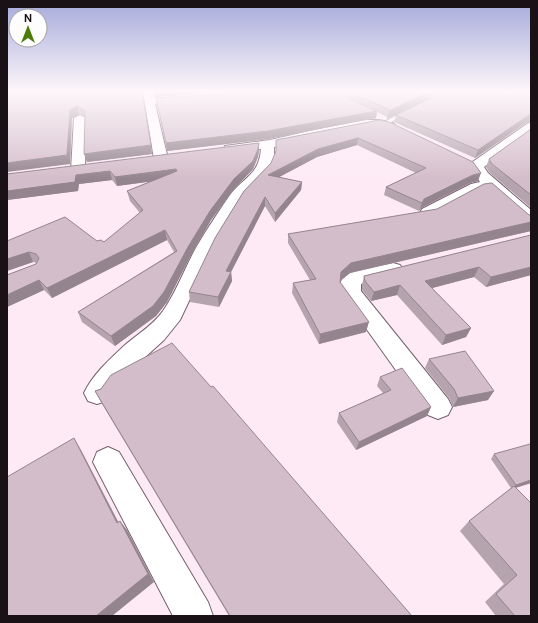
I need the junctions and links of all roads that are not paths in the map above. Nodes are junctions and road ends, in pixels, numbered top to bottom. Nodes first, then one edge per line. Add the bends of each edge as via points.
1 (80, 121) edge
2 (153, 121) edge
3 (382, 121) joint
4 (530, 128) edge
5 (399, 129) edge
6 (268, 144) junction
7 (214, 152) edge
8 (176, 157) edge
9 (161, 159) junction
10 (462, 159) edge
11 (146, 161) edge
12 (476, 166) junction
13 (93, 168) edge
14 (78, 170) junction
15 (62, 172) edge
16 (492, 185) junction
17 (428, 213) edge
18 (531, 219) edge
19 (414, 264) edge
20 (97, 394) edge
21 (438, 407) dead end
22 (108, 462) dead end
23 (194, 616) edge

1 - 14 street
2 - 9 street
3 - 5 street
3 - 6 street
4 - 12 street
6 - 7 street
6 - 20 street via 263,170 236,197 206,246 172,315 156,334 108,378
8 - 9 street
9 - 11 street
10 - 12 street
12 - 16 street
13 - 14 street
14 - 15 street
16 - 17 street via 476,187
16 - 18 street
19 - 21 street via 360,277 351,281 350,292
22 - 23 street

